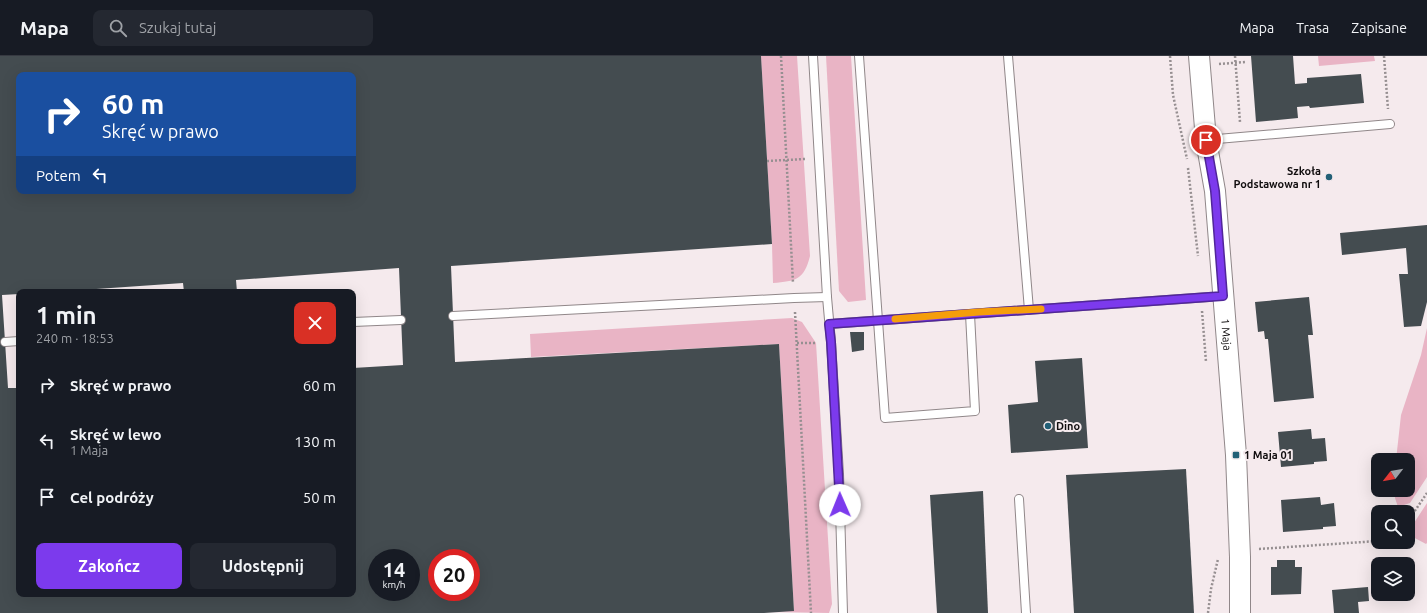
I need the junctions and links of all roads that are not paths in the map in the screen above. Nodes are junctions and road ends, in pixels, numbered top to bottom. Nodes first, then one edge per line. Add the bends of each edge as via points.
1 (813, 56) edge
2 (859, 56) edge
3 (1008, 56) edge
4 (1199, 56) edge
5 (1390, 124) road end
6 (1206, 140) junction
7 (1223, 296) junction
8 (827, 297) junction
9 (1029, 310) junction
10 (970, 314) junction
11 (453, 316) dead end
12 (401, 320) dead end
13 (878, 321) junction
14 (356, 322) edge
15 (829, 324) junction
16 (16, 341) edge
17 (6, 342) dead end
18 (1019, 499) dead end
19 (843, 613) edge
20 (1026, 613) edge
21 (1240, 613) edge

1 - 8 lane
2 - 13 lane
3 - 9 lane
4 - 6 street, 1 Maja
5 - 6 lane
6 - 7 street, 1 Maja via 1215,191
7 - 9 lane
7 - 21 street, 1 Maja via 1236,455
8 - 11 lane
8 - 15 lane
9 - 10 lane
10 - 13 lane
10 - 13 lane via 975,411 886,418
12 - 14 lane
13 - 15 lane
15 - 19 lane via 839,474
16 - 17 lane
18 - 20 lane

